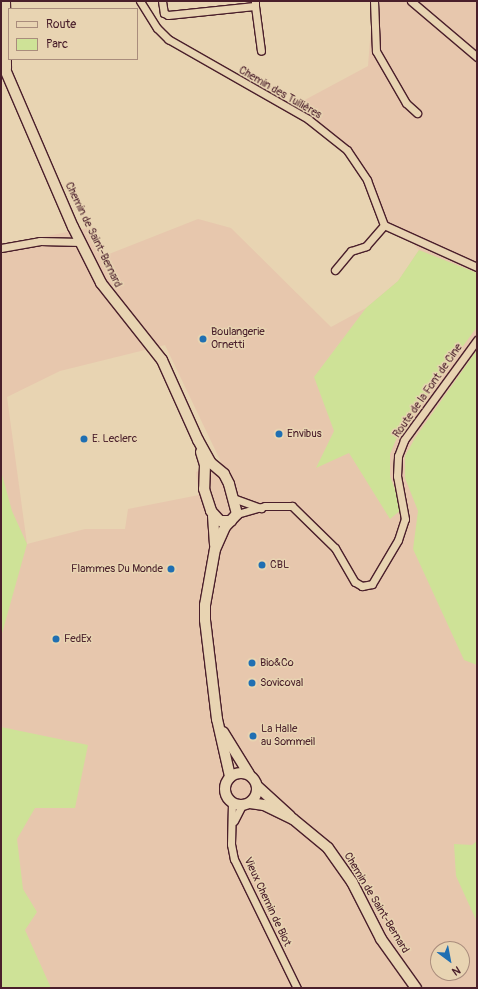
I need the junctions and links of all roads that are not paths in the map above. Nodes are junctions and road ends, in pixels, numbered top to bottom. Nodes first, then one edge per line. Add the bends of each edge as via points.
1 (5, 1) edge
2 (140, 1) edge
3 (162, 1) edge
4 (374, 1) edge
5 (411, 1) edge
6 (255, 3) edge
7 (164, 13) junction
8 (153, 20) junction
9 (261, 51) dead end
10 (477, 57) edge
11 (1, 60) edge
12 (6, 72) junction
13 (417, 114) dead end
14 (384, 226) junction
15 (81, 242) junction
16 (1, 248) edge
17 (477, 267) edge
18 (335, 270) dead end
19 (477, 340) edge
20 (198, 440) junction
21 (220, 472) junction
22 (205, 479) junction
23 (233, 498) junction
24 (261, 508) junction
25 (213, 516) junction
26 (234, 517) junction
27 (216, 549) junction
28 (217, 719) junction
29 (249, 774) junction
30 (230, 776) junction
31 (258, 786) junction
32 (242, 803) junction
33 (293, 819) junction
34 (290, 976) junction
35 (294, 988) edge
36 (297, 988) edge
37 (416, 988) edge

1 - 12 main road, Chemin de Saint-Bernard
2 - 8 street, Chemin des Tuilières
3 - 7 street
4 - 13 street via 376,51 406,103
5 - 10 street
6 - 7 street via 168,15
6 - 9 street
7 - 8 street
8 - 14 street, Chemin des Tuilières via 162,34 184,50 308,119 347,150 369,184
11 - 12 main road, Chemin de Saint-Bernard
12 - 15 main road, Chemin de Saint-Bernard
14 - 17 street
14 - 18 street via 366,246 352,251
15 - 16 street via 40,241
15 - 20 main road, Chemin de Saint-Bernard via 107,294 168,370
19 - 24 street, Route de la Font de Cine via 404,440 398,456 397,476 405,519 398,540 372,584 362,586 355,582 336,548 292,506
20 - 21 main road, Chemin de Saint-Bernard via 211,463
20 - 22 main road, Chemin de Saint-Bernard via 205,465
21 - 22 main road via 212,472
21 - 23 main road, Chemin de Saint-Bernard via 227,478
22 - 25 main road, Chemin de Saint-Bernard via 204,489
23 - 24 street, Route de la Font de Cine
23 - 26 main road, Chemin de Saint-Bernard
24 - 26 street, Route de la Font de Cine
25 - 26 main road via 220,521
25 - 27 main road
26 - 27 main road
27 - 28 main road via 205,605
28 - 29 main road
28 - 30 main road
29 - 30 main road via 239,772
29 - 31 main road
30 - 32 main road via 225,790
31 - 32 main road via 256,796
31 - 33 main road, Chemin de Saint-Bernard
32 - 33 main road, Chemin de Saint-Bernard via 264,805
32 - 34 street, Vieux Chemin de Biot via 234,821 231,840 234,859
33 - 37 main road, Chemin de Saint-Bernard via 323,843 341,865 381,939
34 - 35 street
34 - 36 street, Vieux Chemin de Biot

